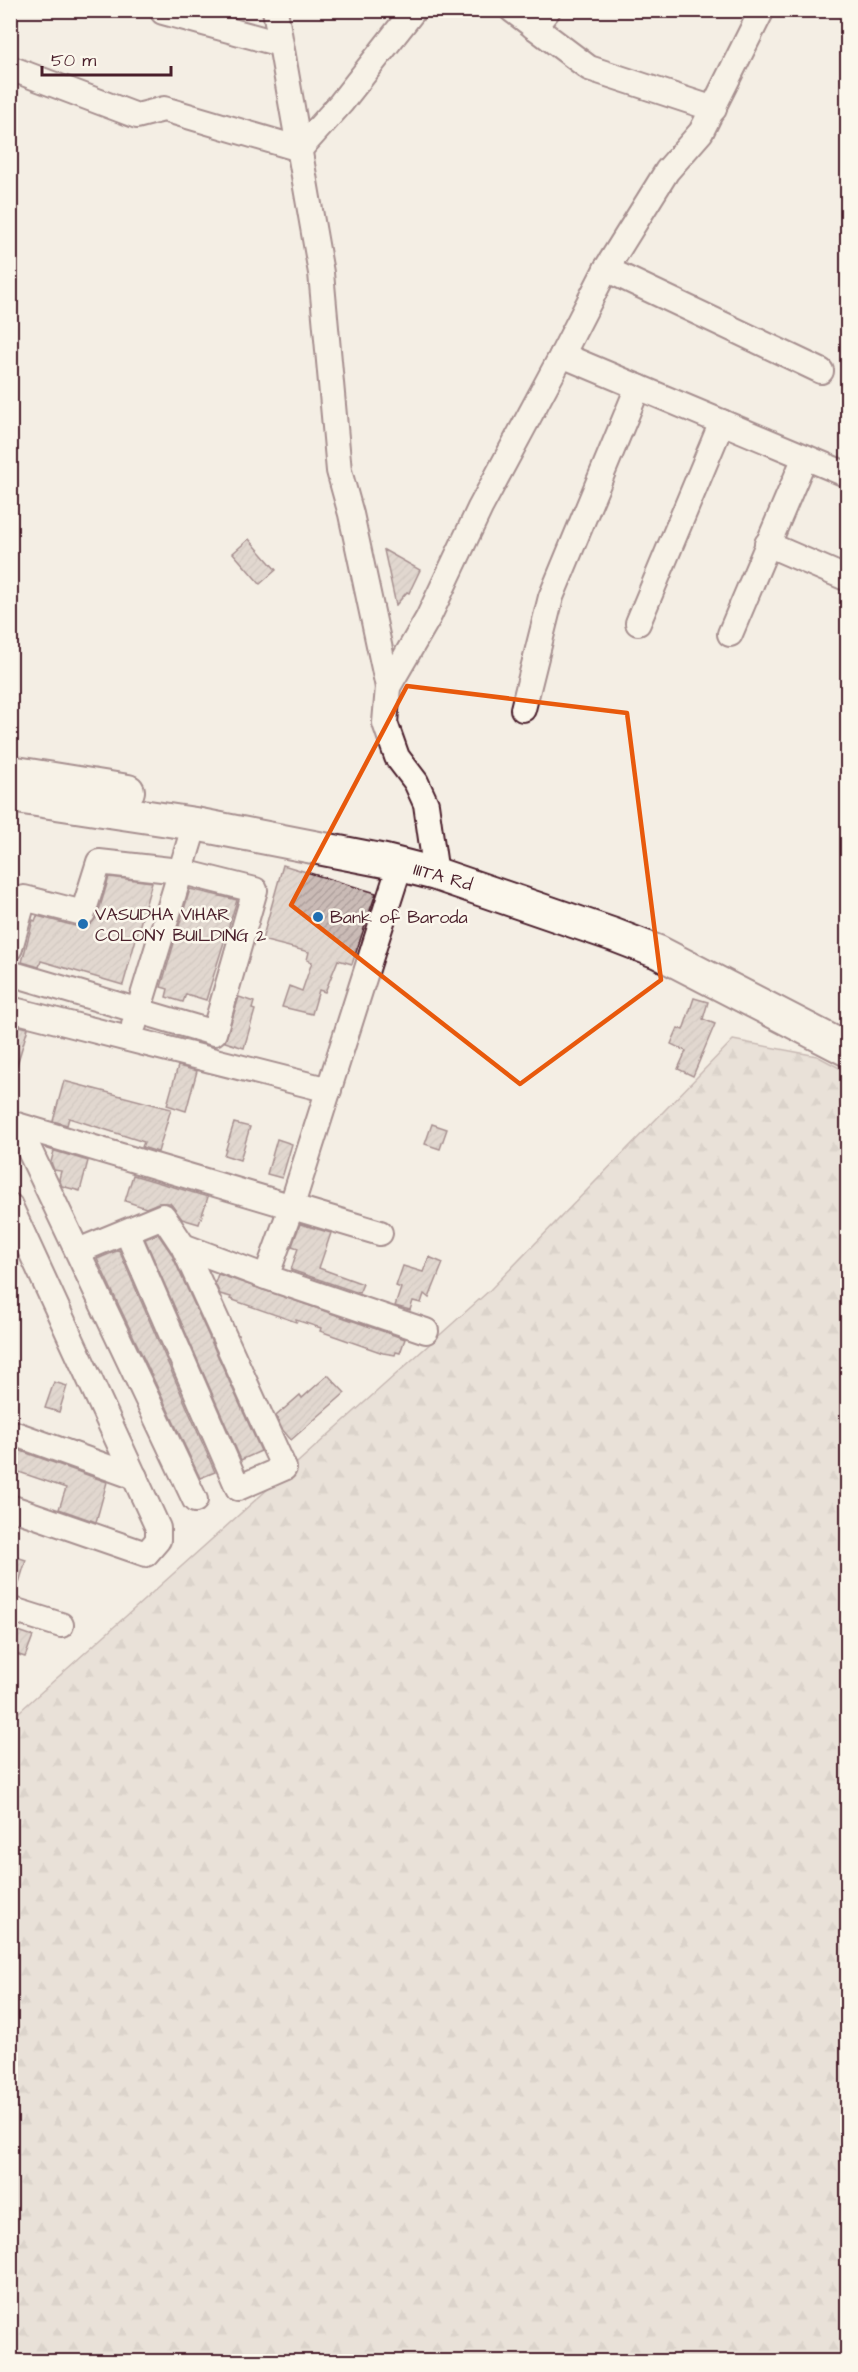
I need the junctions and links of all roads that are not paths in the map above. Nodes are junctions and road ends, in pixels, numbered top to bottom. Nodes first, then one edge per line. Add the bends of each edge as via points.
1 (414, 10) edge
2 (512, 10) edge
3 (762, 10) edge
4 (161, 17) edge
5 (541, 19) edge
6 (280, 23) edge
7 (10, 68) edge
8 (714, 109) junction
9 (300, 149) junction
10 (606, 269) junction
11 (562, 356) junction
12 (821, 371) dead end
13 (638, 387) junction
14 (722, 422) junction
15 (805, 457) junction
16 (848, 475) edge
17 (767, 544) junction
18 (848, 579) edge
19 (638, 623) dead end
20 (730, 634) dead end
21 (388, 687) junction
22 (524, 709) dead end
23 (10, 772) edge
24 (10, 796) edge
25 (195, 824) junction
26 (435, 865) junction
27 (400, 866) junction
28 (179, 872) junction
29 (10, 948) edge
30 (694, 960) junction
31 (10, 973) edge
32 (10, 1009) edge
33 (138, 1011) junction
34 (848, 1027) edge
35 (130, 1039) junction
36 (848, 1050) edge
37 (329, 1090) junction
38 (14, 1125) edge
39 (10, 1206) edge
40 (291, 1208) junction
41 (127, 1232) junction
42 (380, 1233) dead end
43 (183, 1246) junction
44 (78, 1251) junction
45 (266, 1278) junction
46 (426, 1331) dead end
47 (10, 1432) edge
48 (135, 1476) junction
49 (195, 1500) dead end
50 (10, 1507) edge
51 (10, 1610) edge
52 (61, 1625) dead end

1 - 9 street
2 - 5 street
3 - 8 street
4 - 6 street
5 - 8 street via 589,68
6 - 9 street
7 - 9 street via 137,116 164,109
8 - 10 street via 702,132 667,171
9 - 21 street via 321,273 339,471
10 - 11 street
10 - 12 street
11 - 13 street
11 - 21 street via 480,508 428,618
13 - 14 street
13 - 22 street via 551,597
14 - 15 street
14 - 19 street
15 - 16 street
15 - 17 street
17 - 18 street
17 - 20 street
21 - 26 street via 385,723 397,757 416,782 426,804
23 - 26 main road, IIITA Rd via 191,802 376,841
24 - 25 main road, IIITA Rd
25 - 27 main road, IIITA Rd
25 - 28 street
26 - 27 main road, IIITA Rd
26 - 30 main road, IIITA Rd via 625,917
27 - 37 street
28 - 29 street via 99,862 83,913 24,898
28 - 33 street
28 - 33 street via 255,890 214,1033
30 - 34 main road, IIITA Rd
30 - 36 main road, IIITA Rd
31 - 33 street
32 - 35 street
33 - 35 street
35 - 37 street
37 - 40 street
38 - 40 street
38 - 44 street
39 - 48 street
40 - 42 street
40 - 45 street
41 - 43 street via 163,1216
41 - 43 street via 238,1488 284,1468
41 - 44 street
43 - 45 street
44 - 49 street
45 - 46 street
47 - 48 street
48 - 50 street via 158,1528 158,1540 146,1554
51 - 52 street

